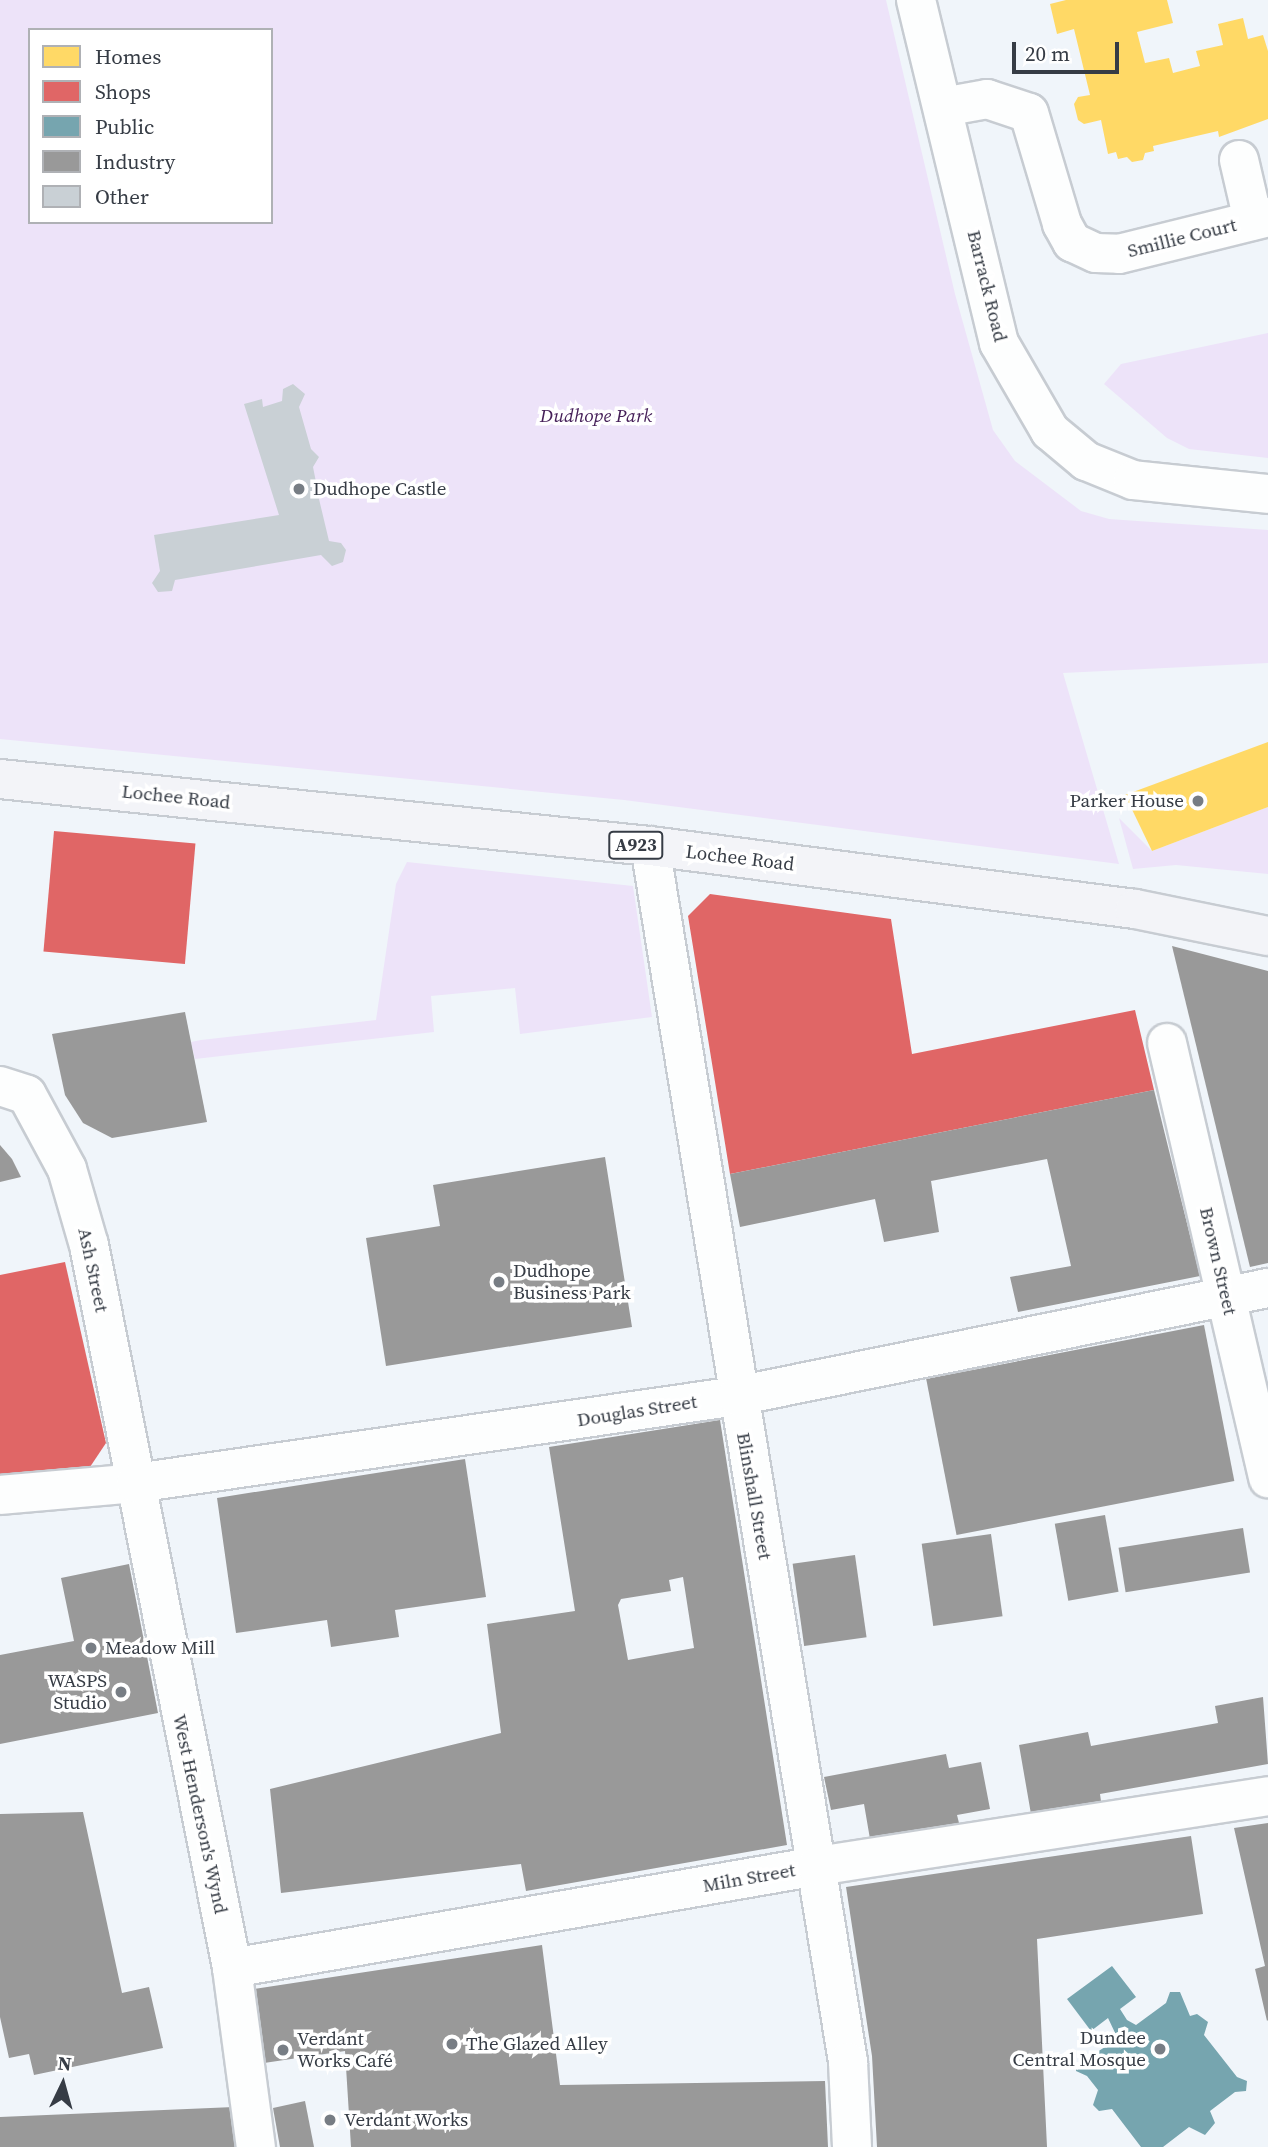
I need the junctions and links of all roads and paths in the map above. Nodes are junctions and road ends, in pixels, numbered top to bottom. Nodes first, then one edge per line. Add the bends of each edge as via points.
1 (916, 0) edge
2 (943, 107) junction
3 (1239, 160) dead end
4 (1261, 218) edge
5 (1268, 494) edge
6 (0, 779) edge
7 (650, 846) junction
8 (1268, 936) edge
9 (1167, 1043) dead end
10 (0, 1086) edge
11 (1268, 1288) edge
12 (1226, 1296) junction
13 (737, 1396) junction
14 (1268, 1478) edge
15 (136, 1483) junction
16 (0, 1494) edge
17 (1268, 1796) edge
18 (817, 1866) junction
19 (232, 1968) junction
20 (256, 2147) edge
21 (852, 2147) edge

1 - 2 street, Barrack Road
2 - 4 street, Smillie Court via 987,99 1029,113 1062,224 1072,242 1096,253 1119,254
2 - 5 street, Barrack Road via 999,343 1050,431 1086,461 1133,480
3 - 4 street
6 - 7 main road, Lochee Road / A923
7 - 8 main road, Lochee Road / A923 via 1135,909
7 - 13 street, Blinshall Street
9 - 12 street, Brown Street
10 - 15 street, Ash Street via 27,1095 67,1169 89,1245
11 - 12 street, Douglas Street
12 - 13 street, Douglas Street
12 - 14 street, Brown Street
13 - 15 street, Douglas Street
13 - 18 street, Blinshall Street
15 - 16 street, Douglas Street
15 - 19 street, West Henderson's Wynd
17 - 18 street, Miln Street
18 - 19 street, Miln Street
18 - 21 street, Blinshall Street via 848,2062
19 - 20 street, West Henderson's Wynd

